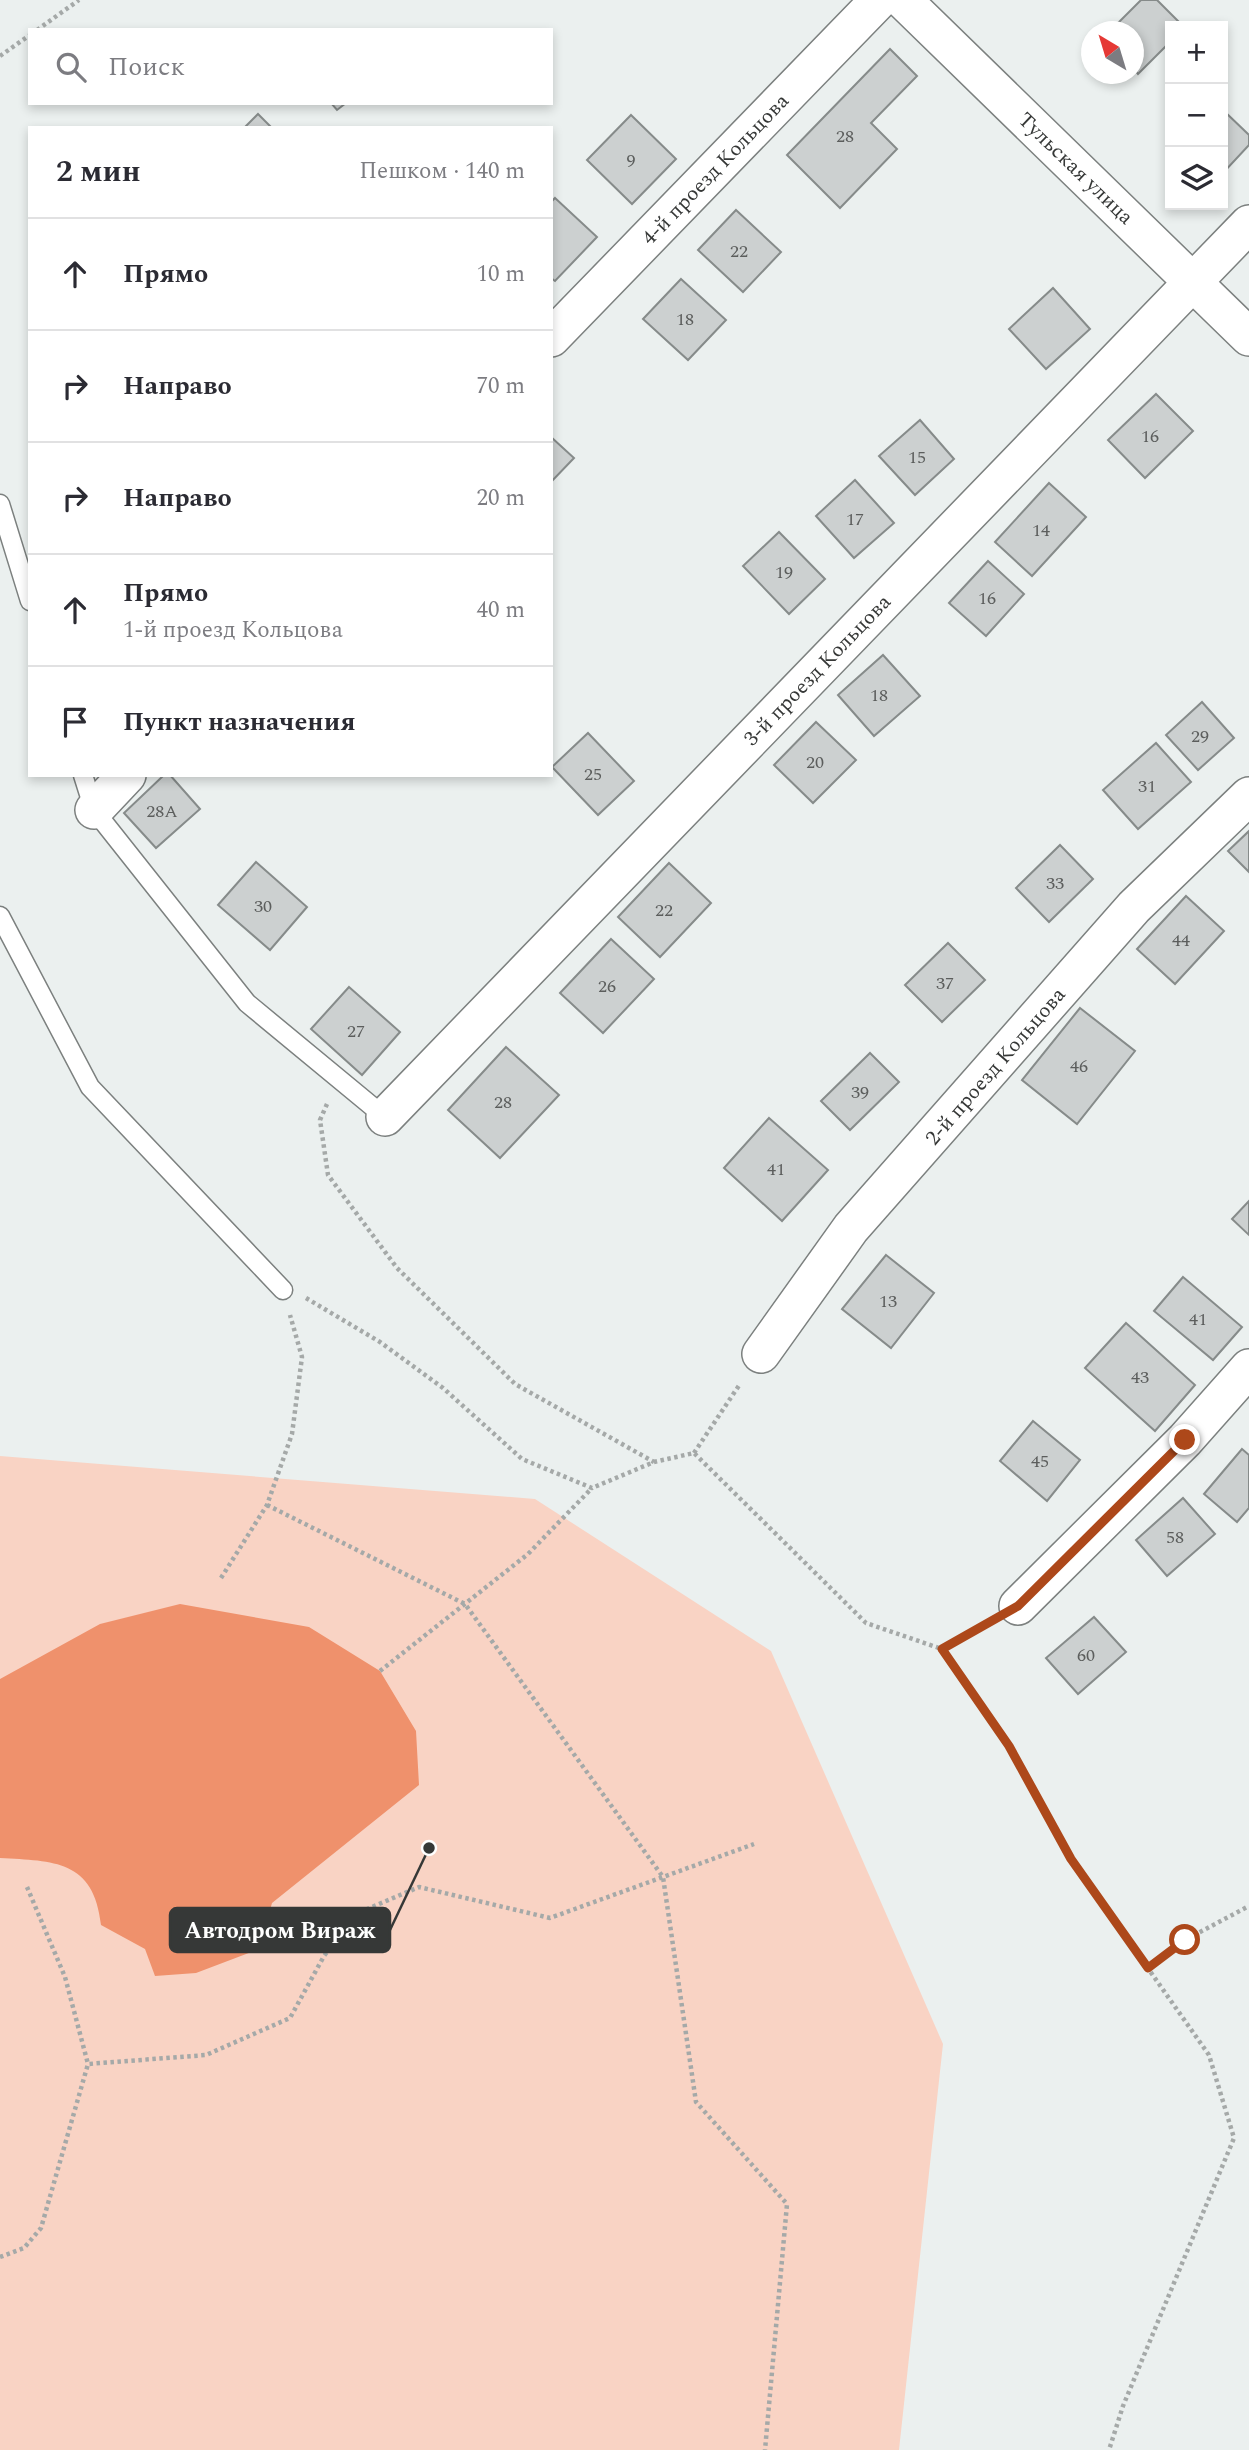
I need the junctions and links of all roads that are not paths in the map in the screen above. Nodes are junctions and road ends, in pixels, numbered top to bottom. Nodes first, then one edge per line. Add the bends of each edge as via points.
1 (878, 0) edge
2 (903, 0) edge
3 (1249, 224) edge
4 (1193, 282) junction
5 (553, 336) edge
6 (1249, 337) edge
7 (0, 504) edge
8 (28, 595) edge
9 (84, 777) edge
10 (125, 777) edge
11 (1249, 796) edge
12 (94, 810) junction
13 (0, 916) edge
14 (384, 1117) joint
15 (284, 1290) road end
16 (761, 1353) road end
17 (1249, 1368) edge
18 (1018, 1606) road end

1 - 5 street, 4-й проезд Кольцова
2 - 4 street, Тульская улица
3 - 4 street, 3-й проезд Кольцова
4 - 6 street, Тульская улица
4 - 14 street, 3-й проезд Кольцова
7 - 8 lane
9 - 12 lane
10 - 12 street
11 - 16 street, 2-й проезд Кольцова via 1134,907 851,1228
12 - 14 lane via 247,1003
13 - 15 lane via 90,1087
17 - 18 street via 1185,1440

